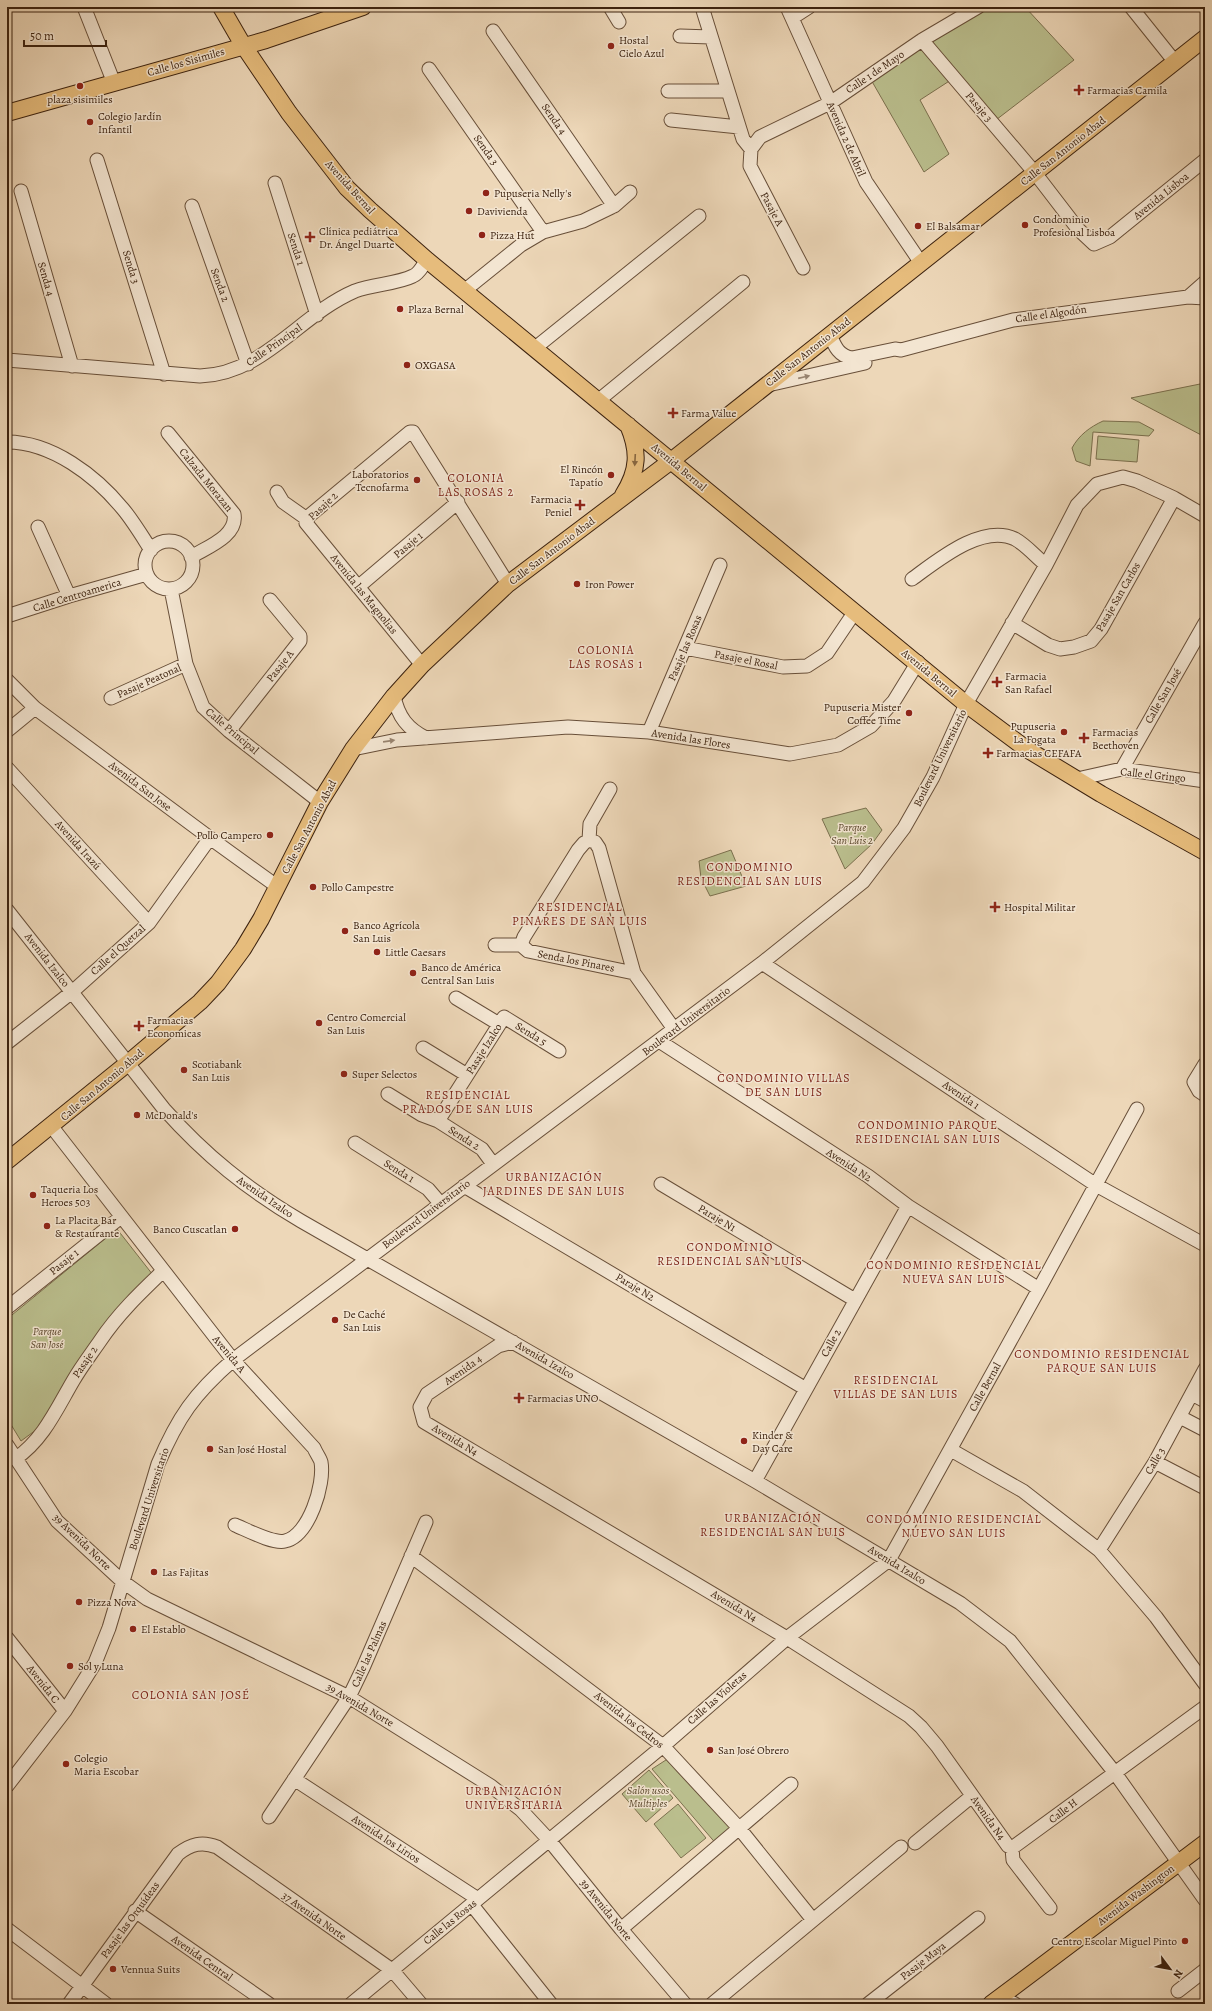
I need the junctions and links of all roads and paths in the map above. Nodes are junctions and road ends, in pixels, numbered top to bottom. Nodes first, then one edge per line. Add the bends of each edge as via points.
1 (84, 7) edge
2 (221, 7) edge
3 (610, 7) edge
4 (702, 7) edge
5 (809, 7) edge
6 (978, 7) edge
7 (1131, 7) edge
8 (354, 9) edge
9 (790, 12) edge
10 (620, 22) dead end
11 (493, 31) dead end
12 (680, 36) dead end
13 (711, 37) junction
14 (1205, 38) edge
15 (922, 40) junction
16 (243, 45) junction
17 (1175, 62) junction
18 (429, 69) dead end
19 (114, 84) junction
20 (668, 91) dead end
21 (728, 91) junction
22 (830, 103) junction
23 (7, 113) edge
24 (671, 120) dead end
25 (739, 127) junction
26 (751, 149) junction
27 (97, 160) dead end
28 (1205, 160) edge
29 (1035, 173) junction
30 (275, 183) dead end
31 (21, 191) dead end
32 (630, 192) dead end
33 (192, 206) dead end
34 (614, 206) junction
35 (699, 216) dead end
36 (543, 232) junction
37 (427, 260) junction
38 (921, 263) junction
39 (803, 268) dead end
40 (743, 282) dead end
41 (1205, 282) edge
42 (464, 291) junction
43 (1188, 297) junction
44 (1205, 298) edge
45 (317, 315) junction
46 (830, 335) junction
47 (535, 348) junction
48 (901, 350) junction
49 (7, 360) edge
50 (248, 364) junction
51 (72, 366) junction
52 (164, 374) junction
53 (766, 386) junction
54 (599, 400) junction
55 (627, 423) junction
56 (168, 433) dead end
57 (7, 442) edge
58 (671, 460) junction
59 (277, 492) dead end
60 (1174, 498) junction
61 (620, 499) junction
62 (458, 502) junction
63 (1205, 516) edge
64 (307, 521) junction
65 (38, 527) dead end
66 (151, 550) junction
67 (191, 557) junction
68 (720, 565) dead end
69 (1046, 565) junction
70 (147, 574) junction
71 (912, 579) dead end
72 (508, 584) junction
73 (358, 587) junction
74 (171, 589) junction
75 (70, 596) junction
76 (270, 600) dead end
77 (854, 613) junction
78 (7, 616) edge
79 (1012, 623) junction
80 (1205, 623) edge
81 (685, 648) junction
82 (918, 662) junction
83 (186, 664) junction
84 (422, 665) junction
85 (7, 680) edge
86 (394, 696) junction
87 (111, 698) dead end
88 (966, 704) junction
89 (35, 708) junction
90 (7, 731) edge
91 (229, 731) junction
92 (649, 732) junction
93 (426, 738) junction
94 (353, 749) junction
95 (7, 768) edge
96 (1122, 769) junction
97 (1077, 779) junction
98 (1204, 780) edge
99 (610, 789) dead end
100 (320, 802) junction
101 (210, 838) junction
102 (589, 840) junction
103 (1205, 852) edge
104 (278, 887) junction
105 (7, 910) edge
106 (149, 923) junction
107 (495, 945) dead end
108 (521, 945) junction
109 (762, 963) junction
110 (634, 973) junction
111 (72, 992) junction
112 (456, 998) dead end
113 (501, 1021) junction
114 (674, 1029) junction
115 (659, 1041) junction
116 (7, 1043) edge
117 (423, 1048) dead end
118 (558, 1051) dead end
119 (128, 1063) junction
120 (1205, 1064) edge
121 (467, 1075) junction
122 (388, 1094) dead end
123 (1205, 1095) edge
124 (1137, 1109) dead end
125 (438, 1121) junction
126 (52, 1127) junction
127 (355, 1143) dead end
128 (7, 1162) edge
129 (493, 1164) junction
130 (661, 1184) dead end
131 (1096, 1185) junction
132 (464, 1186) junction
133 (440, 1203) junction
134 (908, 1206) junction
135 (121, 1217) junction
136 (1205, 1245) edge
137 (368, 1258) junction
138 (163, 1271) junction
139 (1039, 1289) junction
140 (855, 1300) junction
141 (7, 1308) edge
142 (513, 1342) junction
143 (233, 1360) junction
144 (1205, 1369) edge
145 (806, 1389) junction
146 (1192, 1394) junction
147 (1205, 1401) edge
148 (420, 1407) joint
149 (1180, 1417) junction
150 (1205, 1430) edge
151 (7, 1446) edge
152 (951, 1450) junction
153 (15, 1459) junction
154 (1156, 1462) junction
155 (755, 1481) junction
156 (1205, 1488) edge
157 (426, 1522) dead end
158 (235, 1525) dead end
159 (1099, 1550) junction
160 (411, 1556) junction
161 (889, 1560) junction
162 (122, 1581) junction
163 (7, 1638) edge
164 (787, 1638) junction
165 (1205, 1684) edge
166 (349, 1697) junction
167 (1205, 1707) edge
168 (65, 1711) junction
169 (663, 1746) junction
170 (1114, 1773) junction
171 (294, 1779) junction
172 (791, 1784) dead end
173 (7, 1786) edge
174 (972, 1796) junction
175 (269, 1817) dead end
176 (739, 1828) junction
177 (549, 1840) junction
178 (915, 1843) dead end
179 (1205, 1843) edge
180 (198, 1844) joint
181 (901, 1847) dead end
182 (1012, 1848) junction
183 (1178, 1862) junction
184 (1205, 1900) edge
185 (475, 1902) junction
186 (1050, 1908) dead end
187 (135, 1911) junction
188 (978, 1918) dead end
189 (813, 1920) junction
190 (7, 1929) edge
191 (621, 1929) junction
192 (392, 1970) junction
193 (1205, 1970) edge
194 (82, 1986) junction
195 (1178, 1991) dead end
196 (1002, 2002) edge
197 (69, 2004) edge
198 (106, 2004) edge
199 (269, 2004) edge
200 (351, 2004) edge
201 (421, 2004) edge
202 (551, 2004) edge
203 (685, 2004) edge
204 (712, 2004) edge
205 (868, 2004) edge

1 - 19 street
2 - 16 main road, Avenida Bernal
3 - 10 street
4 - 13 street
5 - 9 street
6 - 15 street, Calle 1 de Mayo
7 - 17 street
8 - 16 main road, Calle los Sisimiles via 266,40
9 - 22 street, Avenida 2 de Abril
11 - 34 street, Senda 4
12 - 13 street
13 - 21 street
14 - 17 main road, Calle San Antonio Abad
15 - 22 street, Calle 1 de Mayo
15 - 29 street, Pasaje 3
16 - 19 main road, Calle los Sisimiles
16 - 37 main road, Avenida Bernal via 297,124 347,188
17 - 29 main road, Calle San Antonio Abad
18 - 36 street, Senda 3
19 - 23 main road, Calle los Sisimiles
20 - 21 street
21 - 25 street
22 - 26 street, Calle 1 de Mayo via 760,137
22 - 38 street, Avenida 2 de Abril via 866,182
24 - 25 street
25 - 26 street via 743,139
26 - 39 street, Pasaje A via 750,166
27 - 52 street, Senda 3
28 - 29 street, Avenida Lisboa via 1110,237 1094,244 1078,229
29 - 38 main road, Calle San Antonio Abad
30 - 45 street, Senda 1
31 - 51 street, Senda 4
32 - 34 street
33 - 50 street, Senda 2
34 - 36 street via 583,221
35 - 47 street
36 - 42 street via 521,245
37 - 42 main road, Avenida Bernal
37 - 45 street, Calle Principal via 415,276 354,292
38 - 46 main road, Calle San Antonio Abad
40 - 54 street
41 - 43 street
42 - 47 main road, Avenida Bernal
43 - 44 street, Calle el Algodón
43 - 48 street, Calle el Algodón via 1013,320
45 - 50 street, Calle Principal
46 - 48 street, Calle el Algodón via 836,348 846,357
46 - 53 main road, Calle San Antonio Abad
47 - 54 main road, Avenida Bernal
53 -> 48 street, Calle el Algodón via 895,356
49 - 51 street, Calle Principal
50 - 52 street, Calle Principal via 230,372 211,376
51 - 52 street, Calle Principal
53 - 58 main road, Calle San Antonio Abad
54 - 55 main road, Avenida Bernal
55 - 58 main road, Avenida Bernal
55 -> 61 main road via 635,442 636,462 631,482
56 - 67 street, Calzada Morazan via 234,514 234,523 229,532
57 - 66 street via 48,450 79,468 104,488 124,509
58 - 61 main road, Calle San Antonio Abad
58 - 77 main road, Avenida Bernal
59 - 64 street, Avenida las Magnolias via 283,502
60 - 63 street, Boulevard Universitario
60 - 69 street, Boulevard Universitario via 1123,477 1097,484 1077,506
60 - 79 street, Pasaje San Carlos via 1092,641 1060,649 1048,645
61 - 72 main road, Calle San Antonio Abad
62 - 64 street, Pasaje 2 via 415,434 410,432
62 - 72 street
62 - 73 street, Pasaje 1
64 - 73 street, Avenida las Magnolias
65 - 75 street
66 - 67 street via 160,543 171,542 182,545
66 - 70 street via 146,559
67 - 74 street via 192,570 187,580
68 - 81 street, Pasaje las Rosas
69 - 71 street via 1015,539 994,534 953,551
69 - 79 street, Boulevard Universitario
70 - 74 street via 157,585
70 - 75 street, Calle Centroamerica
72 - 84 main road, Calle San Antonio Abad
73 - 84 street, Avenida las Magnolias
74 - 83 street, Calle Principal
75 - 78 street, Calle Centroamerica
76 - 91 street, Pasaje A via 300,636 300,641
77 - 81 street, Pasaje el Rosal via 827,653 807,666 783,667
77 - 82 main road, Avenida Bernal
79 - 88 street, Boulevard Universitario
80 - 96 street, Calle San José
81 - 92 street, Pasaje las Rosas
82 - 88 main road, Avenida Bernal
82 - 92 street, Avenida las Flores via 894,701 871,726 838,746 790,754
83 - 87 street, Pasaje Peatonal
83 - 91 street, Calle Principal via 203,707
84 - 86 main road, Calle San Antonio Abad
85 - 89 street, Avenida San Jose
86 - 93 street via 401,718
86 - 94 main road, Calle San Antonio Abad
88 - 97 main road, Avenida Bernal via 1025,748
88 - 109 street, Boulevard Universitario via 933,777 904,828 863,882
89 - 90 street
89 - 101 street, Avenida San Jose
91 - 100 street, Calle Principal
92 - 93 street, Avenida las Flores via 568,727
94 -> 93 street, Avenida las Flores via 384,742
94 - 100 main road, Calle San Antonio Abad
95 - 106 street, Avenida Irazú
96 - 97 street, Calle el Gringo
96 - 98 street, Calle el Gringo
97 - 103 main road, Avenida Bernal
99 - 102 street via 590,824
100 - 104 main road, Calle San Antonio Abad
101 - 104 street, Avenida San Jose
101 - 106 street, Calle el Quetzal
102 - 108 street via 578,850
102 - 110 street, Senda los Pinares via 599,848
104 - 119 main road, Calle San Antonio Abad via 243,949 218,983 200,1002
105 - 111 street, Avenida Izalco
106 - 111 street, Calle el Quetzal
107 - 108 street, Senda los Pinares
108 - 110 street, Senda los Pinares via 528,952
109 - 114 street, Boulevard Universitario
109 - 131 street, Avenida 1
110 - 114 street, Senda los Pinares
111 - 116 street, Calle el Quetzal
111 - 119 street, Avenida Izalco
112 - 113 street
113 - 118 street, Senda 5
113 - 121 street, Pasaje Izalco
114 - 115 street, Boulevard Universitario
115 - 129 street, Boulevard Universitario
115 - 134 street, Avenida N2 via 868,1176
117 - 121 street
119 - 126 main road, Calle San Antonio Abad
119 - 137 street, Avenida Izalco via 193,1140 249,1189
120 - 123 street via 1194,1082
121 - 125 street, Pasaje Izalco
122 - 125 street, Senda 2 via 422,1115
124 - 131 street, Calle Bernal
125 - 129 street, Senda 2 via 482,1150
126 - 128 main road, Calle San Antonio Abad
126 - 135 street, Avenida A
127 - 133 street, Senda 1 via 428,1189
129 - 132 street, Boulevard Universitario
130 - 140 street, Paraje N1
131 - 136 street, Avenida 1
131 - 139 street, Calle Bernal
132 - 133 street, Boulevard Universitario
132 - 145 street, Paraje N2
133 - 137 street, Boulevard Universitario
134 - 139 street, Avenida N2
134 - 140 street, Calle 2
135 - 138 street, Avenida A
135 - 141 street, Pasaje 1
137 - 142 street, Avenida Izalco
137 - 143 street, Boulevard Universitario
138 - 143 street, Avenida A
138 - 153 street, Pasaje 2 via 129,1303 101,1339 43,1432
139 - 152 street, Calle Bernal
140 - 145 street, Calle 2
142 - 148 street, Avenida 4 via 498,1346 427,1394
142 - 155 street, Avenida Izalco
143 - 158 street, Avenida A via 314,1448 321,1462 321,1480 309,1518 294,1538 283,1542 271,1540
143 - 162 street, Boulevard Universitario via 193,1399 168,1440 149,1491
144 - 146 street, Calle 3
145 - 155 street, Calle 2
146 - 147 street
146 - 149 street, Calle 3
148 - 164 street, Avenida N4 via 424,1422
149 - 150 street
149 - 154 street, Calle 3
151 - 153 street, 39 Avenida Norte
152 - 159 street via 1023,1491
152 - 161 street, Calle Bernal
153 - 162 street, 39 Avenida Norte via 57,1521
154 - 156 street
154 - 159 street, Calle 3
155 - 161 street, Avenida Izalco
157 - 160 street, Calle las Palmas
159 - 165 street via 1156,1618
160 - 166 street, Calle las Palmas
160 - 169 street, Avenida los Cedros
161 - 164 street, Calle las Violetas
161 - 170 street, Avenida Izalco via 960,1603 1010,1641
162 - 166 street, 39 Avenida Norte via 147,1599
162 - 168 street, Boulevard Universitario via 102,1649
163 - 168 street, Avenida C
164 - 169 street, Calle las Violetas
164 - 174 street, Avenida N4 via 913,1720 937,1746
166 - 171 street, Calle las Palmas
166 - 177 street, 39 Avenida Norte via 491,1786 521,1810
167 - 170 street, Calle H
168 - 173 street, Boulevard Universitario
169 - 176 street, Avenida los Cedros
169 - 177 street, Calle las Violetas
170 - 182 street, Calle H
170 - 183 street, Avenida Izalco
171 - 175 street, Calle las Palmas
171 - 185 street, Avenida los Lirios
172 - 176 street
174 - 178 street
174 - 182 street, Avenida N4
176 - 189 street, Avenida los Cedros
176 - 191 street
177 - 185 street, Calle las Rosas
177 - 191 street, 39 Avenida Norte
179 - 183 main road, Avenida Washington
180 - 187 street, Pasaje las Orquídeas via 187,1847 178,1854
180 - 192 street, 37 Avenida Norte via 208,1843 218,1848
181 - 189 street
182 - 186 street via 1013,1860
183 - 184 street, Avenida Izalco
183 - 196 main road, Avenida Washington
185 - 192 street, Calle las Rosas
185 - 202 street, Avenida los Lirios
187 - 194 street, Pasaje las Orquídeas
187 - 199 street, Avenida Central
188 - 205 street, Pasaje Maya
189 - 204 street
190 - 194 street
191 - 203 street, 39 Avenida Norte
192 - 200 street, Calle las Rosas
192 - 201 street, 37 Avenida Norte
193 - 195 street
194 - 197 street, Pasaje las Orquídeas
194 - 198 street

